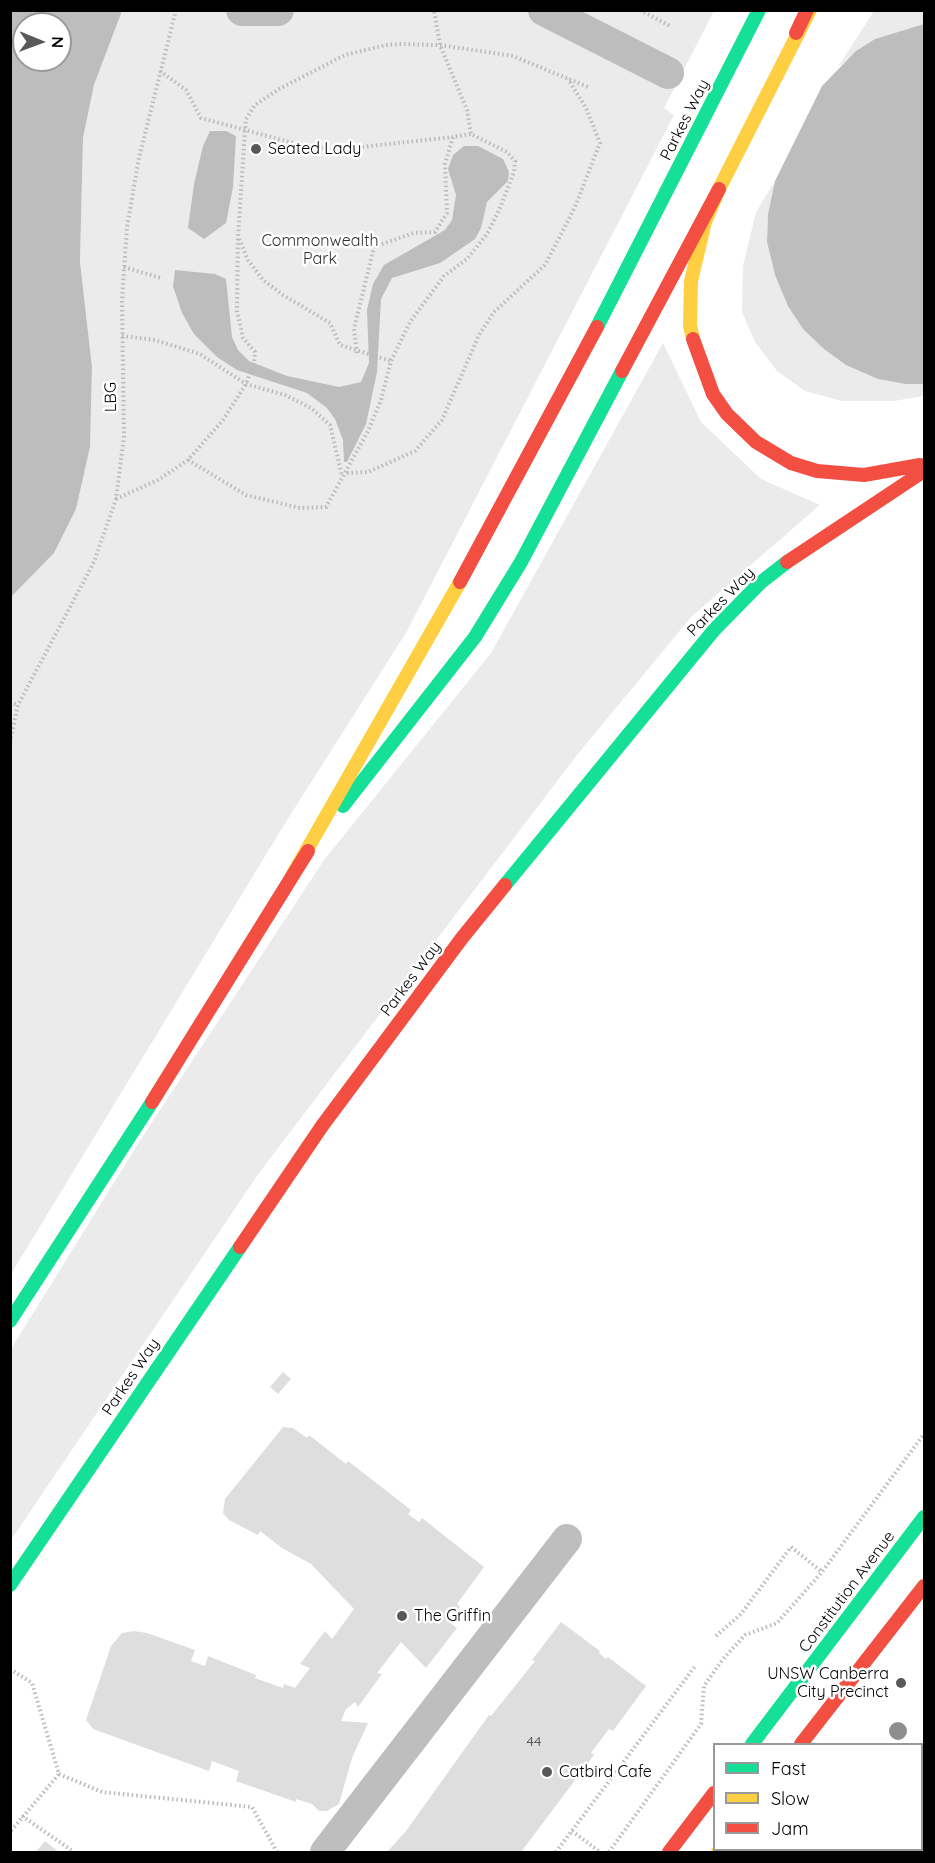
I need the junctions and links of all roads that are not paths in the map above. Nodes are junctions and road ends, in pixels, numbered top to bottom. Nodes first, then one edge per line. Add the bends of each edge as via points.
1 (759, 10) edge
2 (808, 10) edge
3 (719, 189) junction
4 (924, 464) edge
5 (924, 471) edge
6 (293, 874) junction
7 (10, 1321) edge
8 (924, 1517) edge
9 (567, 1539) dead end
10 (10, 1585) edge
11 (924, 1586) edge
12 (753, 1743) edge
13 (802, 1743) edge
14 (713, 1794) edge
15 (325, 1852) edge
16 (669, 1852) edge

1 - 6 main road, Parkes Way via 535,444
2 - 3 main road
3 - 4 main road via 697,251 691,281 690,325 703,371 727,414 756,442 791,463 817,471 864,475
3 - 6 main road, Parkes Way via 553,506 492,610
5 - 10 main road, Parkes Way via 800,552 760,583 714,630 462,938 322,1126
6 - 7 main road, Parkes Way via 184,1052
8 - 12 main road, Constitution Avenue
9 - 15 street
11 - 13 main road
14 - 16 main road

